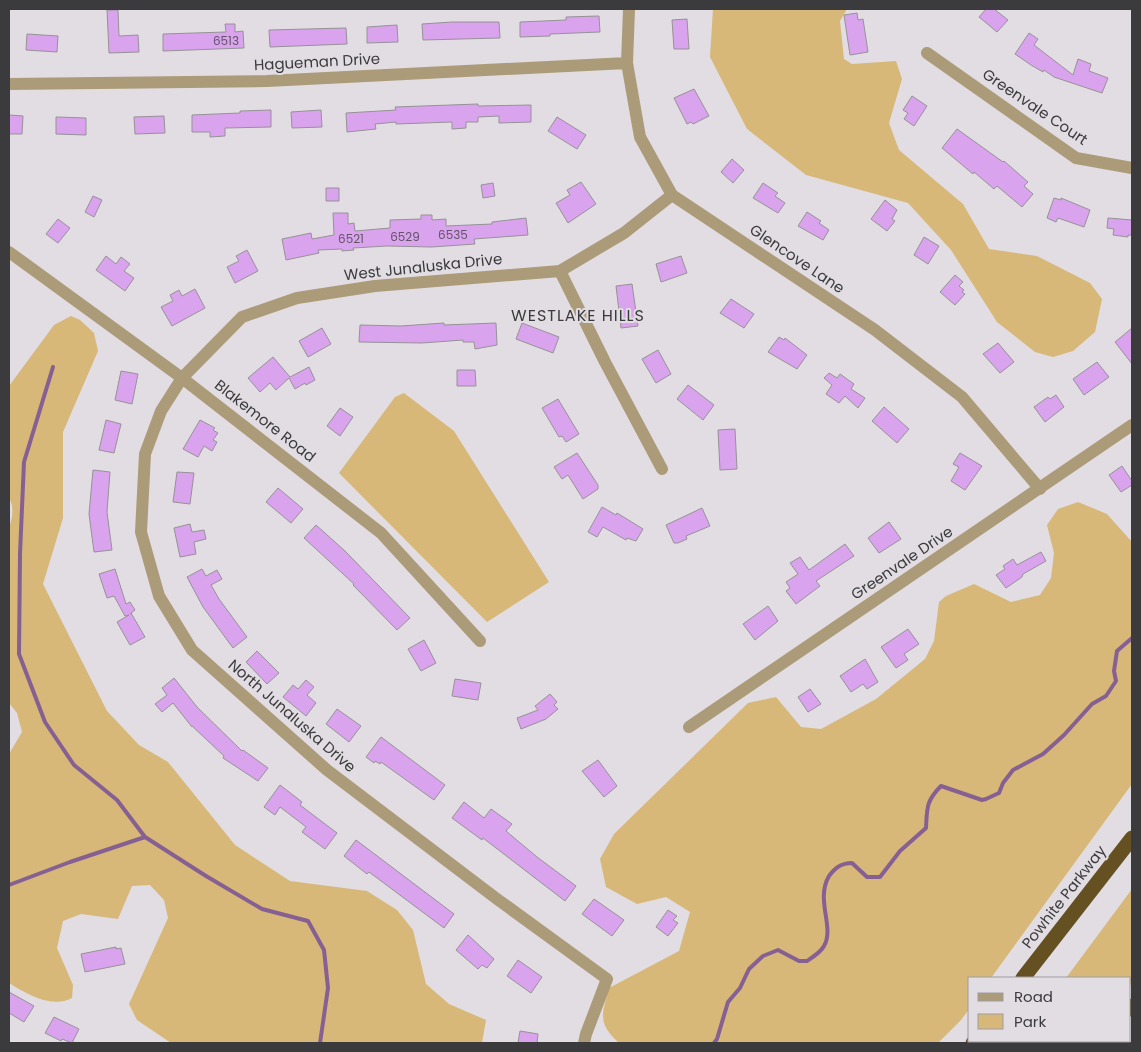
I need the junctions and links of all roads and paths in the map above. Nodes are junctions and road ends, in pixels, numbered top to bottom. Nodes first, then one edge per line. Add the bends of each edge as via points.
1 (629, 9) edge
2 (928, 53) dead end
3 (626, 63) junction
4 (9, 84) edge
5 (1132, 168) edge
6 (672, 195) junction
7 (9, 252) edge
8 (560, 271) junction
9 (182, 378) junction
10 (1132, 425) edge
11 (662, 469) dead end
12 (1040, 490) junction
13 (480, 641) dead end
14 (688, 727) dead end
15 (1132, 838) edge
16 (1024, 977) edge
17 (584, 1043) edge

1 - 3 street, Glencove Lane
2 - 5 street, Greenvale Court via 1076,158
3 - 4 street, Hagueman Drive via 267,81
3 - 6 street, Glencove Lane via 640,137
6 - 8 street, West Junaluska Drive via 624,233
6 - 12 street, Glencove Lane via 875,330 962,397
7 - 9 street, Blakemore Road
8 - 9 street, West Junaluska Drive via 376,286 297,298 242,317
8 - 11 street
9 - 13 street, Blakemore Road via 381,533
9 - 17 street, North Junaluska Drive via 162,411 145,454 141,532 159,596 192,650 327,770 607,979
10 - 12 street, Greenvale Drive
12 - 14 street, Greenvale Drive
15 - 16 highway, Powhite Parkway

